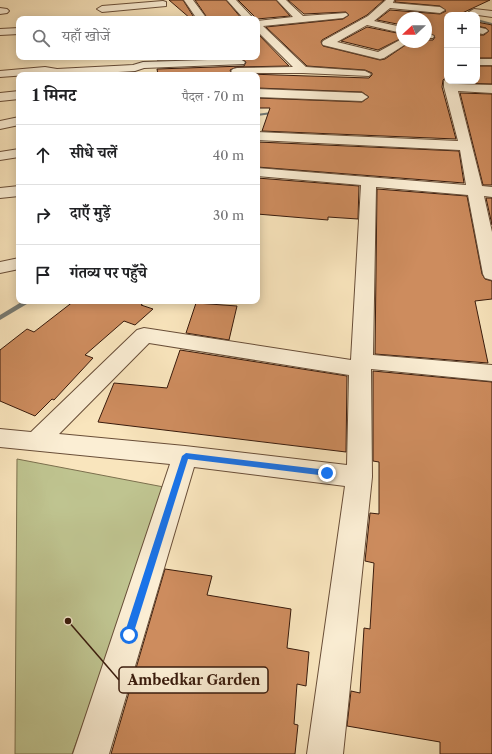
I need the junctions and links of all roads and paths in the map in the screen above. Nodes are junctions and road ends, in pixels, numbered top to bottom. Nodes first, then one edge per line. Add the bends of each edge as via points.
1 (96, 0) edge
2 (188, 0) edge
3 (231, 0) edge
4 (281, 0) edge
5 (389, 2) edge
6 (163, 4) dead end
7 (102, 9) junction
8 (440, 10) dead end
9 (380, 12) junction
10 (480, 13) edge
11 (396, 14) edge
12 (492, 14) edge
13 (342, 15) dead end
14 (105, 16) edge
15 (200, 16) edge
16 (246, 16) edge
17 (301, 20) junction
18 (365, 22) junction
19 (260, 25) edge
20 (260, 28) edge
21 (396, 29) edge
22 (16, 31) edge
23 (0, 32) edge
24 (396, 47) edge
25 (134, 62) edge
26 (480, 62) edge
27 (492, 62) edge
28 (237, 66) edge
29 (303, 70) junction
30 (22, 72) edge
31 (57, 72) edge
32 (57, 72) edge
33 (16, 73) edge
34 (0, 74) edge
35 (365, 74) dead end
36 (450, 84) edge
37 (492, 90) edge
38 (260, 93) edge
39 (16, 95) edge
40 (0, 97) edge
41 (362, 97) dead end
42 (16, 122) edge
43 (0, 124) edge
44 (260, 136) edge
45 (466, 146) junction
46 (16, 153) edge
47 (0, 156) edge
48 (260, 172) edge
49 (369, 181) junction
50 (16, 191) edge
51 (475, 191) junction
52 (492, 192) edge
53 (0, 193) edge
54 (16, 264) edge
55 (0, 268) edge
56 (492, 274) edge
57 (361, 365) junction
58 (492, 373) edge
59 (0, 438) edge
60 (37, 441) junction
61 (186, 456) junction
62 (359, 477) junction
63 (91, 754) edge
64 (325, 754) edge

1 - 7 street
2 - 15 street
3 - 16 street
4 - 17 street
5 - 8 street
5 - 9 street
6 - 7 street
7 - 14 street
9 - 11 street
9 - 18 street
10 - 12 street
13 - 17 street
17 - 19 street
18 - 21 street
18 - 24 street via 355,30 327,43 380,56
20 - 29 street
22 - 23 street
25 - 28 street via 143,65
25 - 31 street
26 - 27 street
28 - 29 street
29 - 35 street
30 - 32 street
33 - 34 street
36 - 37 street
36 - 45 street
38 - 41 street
39 - 40 street
42 - 43 street
44 - 45 street
45 - 51 street
46 - 47 street
48 - 49 street
49 - 51 street
49 - 57 street
50 - 53 street
51 - 52 street
51 - 56 street
54 - 55 street
57 - 58 street
57 - 60 street via 144,335
57 - 62 street
59 - 60 street
60 - 61 street
61 - 62 street
61 - 63 street
62 - 64 street

